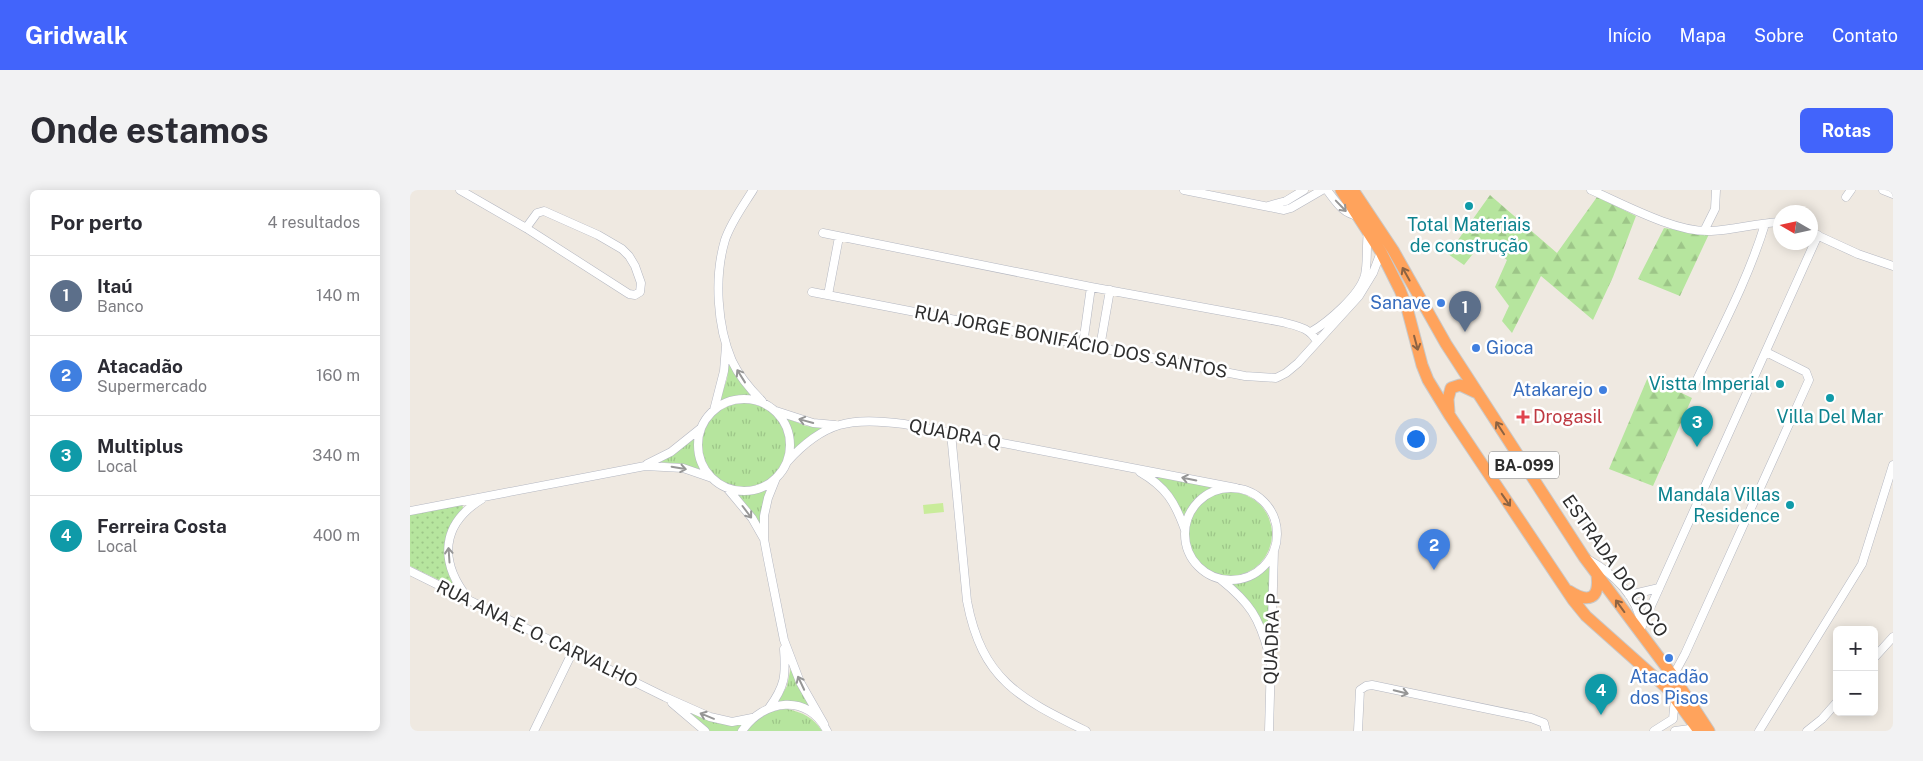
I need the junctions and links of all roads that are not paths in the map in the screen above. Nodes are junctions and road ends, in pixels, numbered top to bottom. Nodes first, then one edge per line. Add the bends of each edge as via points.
1 (460, 190) edge
2 (753, 190) edge
3 (1184, 190) edge
4 (1304, 190) edge
5 (1327, 190) edge
6 (1341, 190) edge
7 (1353, 190) edge
8 (1358, 190) edge
9 (1591, 190) edge
10 (1716, 190) edge
11 (1851, 190) edge
12 (1883, 190) edge
13 (1318, 191) edge
14 (1893, 194) edge
15 (1846, 197) dead end
16 (1362, 204) junction
17 (1283, 206) junction
18 (1359, 216) junction
19 (1773, 223) edge
20 (1765, 224) junction
21 (526, 228) junction
22 (1368, 231) junction
23 (1704, 231) junction
24 (823, 233) dead end
25 (1818, 236) edge
26 (839, 237) junction
27 (1807, 250) edge
28 (1381, 252) junction
29 (1893, 266) edge
30 (1091, 287) junction
31 (1361, 288) junction
32 (1110, 290) junction
33 (812, 292) dead end
34 (828, 295) junction
35 (1344, 309) junction
36 (1311, 332) junction
37 (1316, 342) junction
38 (726, 344) junction
39 (1083, 344) junction
40 (1100, 348) junction
41 (1766, 352) junction
42 (1694, 386) dead end
43 (1477, 393) junction
44 (763, 403) junction
45 (714, 410) junction
46 (776, 411) junction
47 (1450, 416) junction
48 (837, 425) junction
49 (701, 428) junction
50 (951, 433) junction
51 (786, 462) junction
52 (1893, 465) edge
53 (645, 466) junction
54 (1134, 469) junction
55 (712, 478) junction
56 (776, 478) junction
57 (1893, 482) edge
58 (727, 488) junction
59 (1236, 488) junction
60 (1886, 488) junction
61 (486, 496) junction
62 (410, 511) edge
63 (1185, 530) junction
64 (764, 539) junction
65 (1274, 548) junction
66 (1584, 556) junction
67 (410, 571) edge
68 (1597, 575) junction
69 (1220, 579) junction
70 (1659, 588) junction
71 (1565, 589) junction
72 (1628, 595) junction
73 (468, 599) junction
74 (1642, 626) junction
75 (1893, 637) edge
76 (784, 640) junction
77 (1645, 640) junction
78 (573, 651) junction
79 (1878, 654) edge
80 (1271, 662) junction
81 (1673, 676) junction
82 (1675, 696) junction
83 (665, 697) junction
84 (1833, 707) edge
85 (769, 708) junction
86 (752, 718) junction
87 (825, 728) edge
88 (1656, 730) edge
89 (1698, 730) edge
90 (534, 731) edge
91 (705, 731) edge
92 (742, 731) edge
93 (1086, 731) edge
94 (1268, 731) edge
95 (1358, 731) edge
96 (1546, 731) edge
97 (1675, 731) edge
98 (1710, 731) edge
99 (1759, 731) edge
100 (1807, 731) edge

1 - 21 street
2 - 38 street via 726,239 721,259 719,305
3 - 17 street via 1264,206
4 - 17 street
5 -> 18 street via 1348,214
6 - 18 highway, ESTRADA DO COCO / BA-099
7 - 16 highway, ESTRADA DO COCO / BA-099
8 - 16 street
9 - 23 street via 1654,218
10 - 23 street via 1715,209
11 - 15 street
12 - 14 street
13 - 17 street via 1291,208
43 -> 16 highway, ESTRADA DO COCO / BA-099 via 1393,250
18 - 22 highway, ESTRADA DO COCO / BA-099
19 - 20 street
20 - 23 street
20 - 42 street
21 - 21 street via 629,294 638,294 641,289 629,256 613,243 544,211 537,213
22 - 28 highway, ESTRADA DO COCO / BA-099
22 - 31 street
24 - 26 street
25 - 29 street
26 - 30 street
26 - 34 street
27 - 41 street
28 - 31 street
28 -> 47 highway, ESTRADA DO COCO / BA-099 via 1407,308 1428,380
30 - 32 street
30 - 39 street
31 - 35 street
32 - 36 street via 1282,322
32 - 40 street
33 - 34 street, RUA JORGE BONIFÁCIO DOS SANTOS
34 - 39 street, RUA JORGE BONIFÁCIO DOS SANTOS
35 - 36 street
35 - 37 street via 1331,329
36 - 37 street
37 - 40 street, RUA JORGE BONIFÁCIO DOS SANTOS via 1286,373 1276,378
44 -> 38 street via 739,373
38 - 45 street via 724,371
39 - 40 street, RUA JORGE BONIFÁCIO DOS SANTOS
41 - 70 street
41 - 81 street via 1806,372 1809,380
43 - 47 highway via 1460,385 1451,388 1448,399
66 -> 43 highway, ESTRADA DO COCO / BA-099
44 - 45 street via 737,399
44 - 46 street
45 - 49 street
48 -> 46 street via 814,423
46 - 51 street via 789,435
47 -> 71 highway, ESTRADA DO COCO / BA-099
48 - 50 street, QUADRA Q via 862,420
48 - 51 street, QUADRA Q via 812,438
49 - 53 street via 671,452
49 - 55 street via 698,449 705,470
50 - 54 street, QUADRA Q
50 - 93 street via 967,601 978,642 989,662 1011,688 1044,710
51 - 56 street
52 - 60 street
53 -> 55 street via 683,468
53 - 61 street
59 -> 54 street
54 - 63 street via 1152,479 1168,494
55 - 58 street
56 - 58 street via 753,490
56 - 64 street via 764,516
57 - 60 street
58 -> 64 street via 752,518
59 - 63 street via 1212,491 1202,498 1190,512
59 - 65 street via 1261,498 1269,509 1277,534
60 - 99 street via 1862,564
61 - 62 street
73 -> 61 street via 452,574 448,545 460,515
63 - 69 street via 1190,555 1198,566
64 - 76 street
65 - 69 street via 1259,570 1247,577
65 - 80 street, QUADRA P
66 - 68 highway, ESTRADA DO COCO / BA-099
66 - 72 street via 1614,576
67 - 73 street, RUA ANA E. O. CARVALHO
68 - 71 highway via 1598,588 1591,598 1580,597
77 -> 68 highway, ESTRADA DO COCO / BA-099
69 - 80 street via 1251,608
70 - 72 street
70 - 74 street
71 - 82 highway, ESTRADA DO COCO / BA-099 via 1586,616
72 - 74 street via 1640,613
73 - 78 street, RUA ANA E. O. CARVALHO
74 - 77 street
75 - 79 street
76 - 85 street via 786,672 778,696
87 -> 76 street via 800,682
77 - 81 highway, ESTRADA DO COCO / BA-099
78 - 83 street, RUA ANA E. O. CARVALHO
78 - 90 street
80 - 94 street, QUADRA P
81 - 98 highway, ESTRADA DO COCO / BA-099
82 - 88 street via 1672,719
82 - 89 highway, ESTRADA DO COCO / BA-099
86 -> 83 street via 721,721
83 - 91 street
84 - 100 street
85 - 86 street
85 - 87 street via 790,705 803,708
86 - 92 street
89 - 97 street
95 -> 96 street via 1360,690 1372,685 1531,718 1544,723

